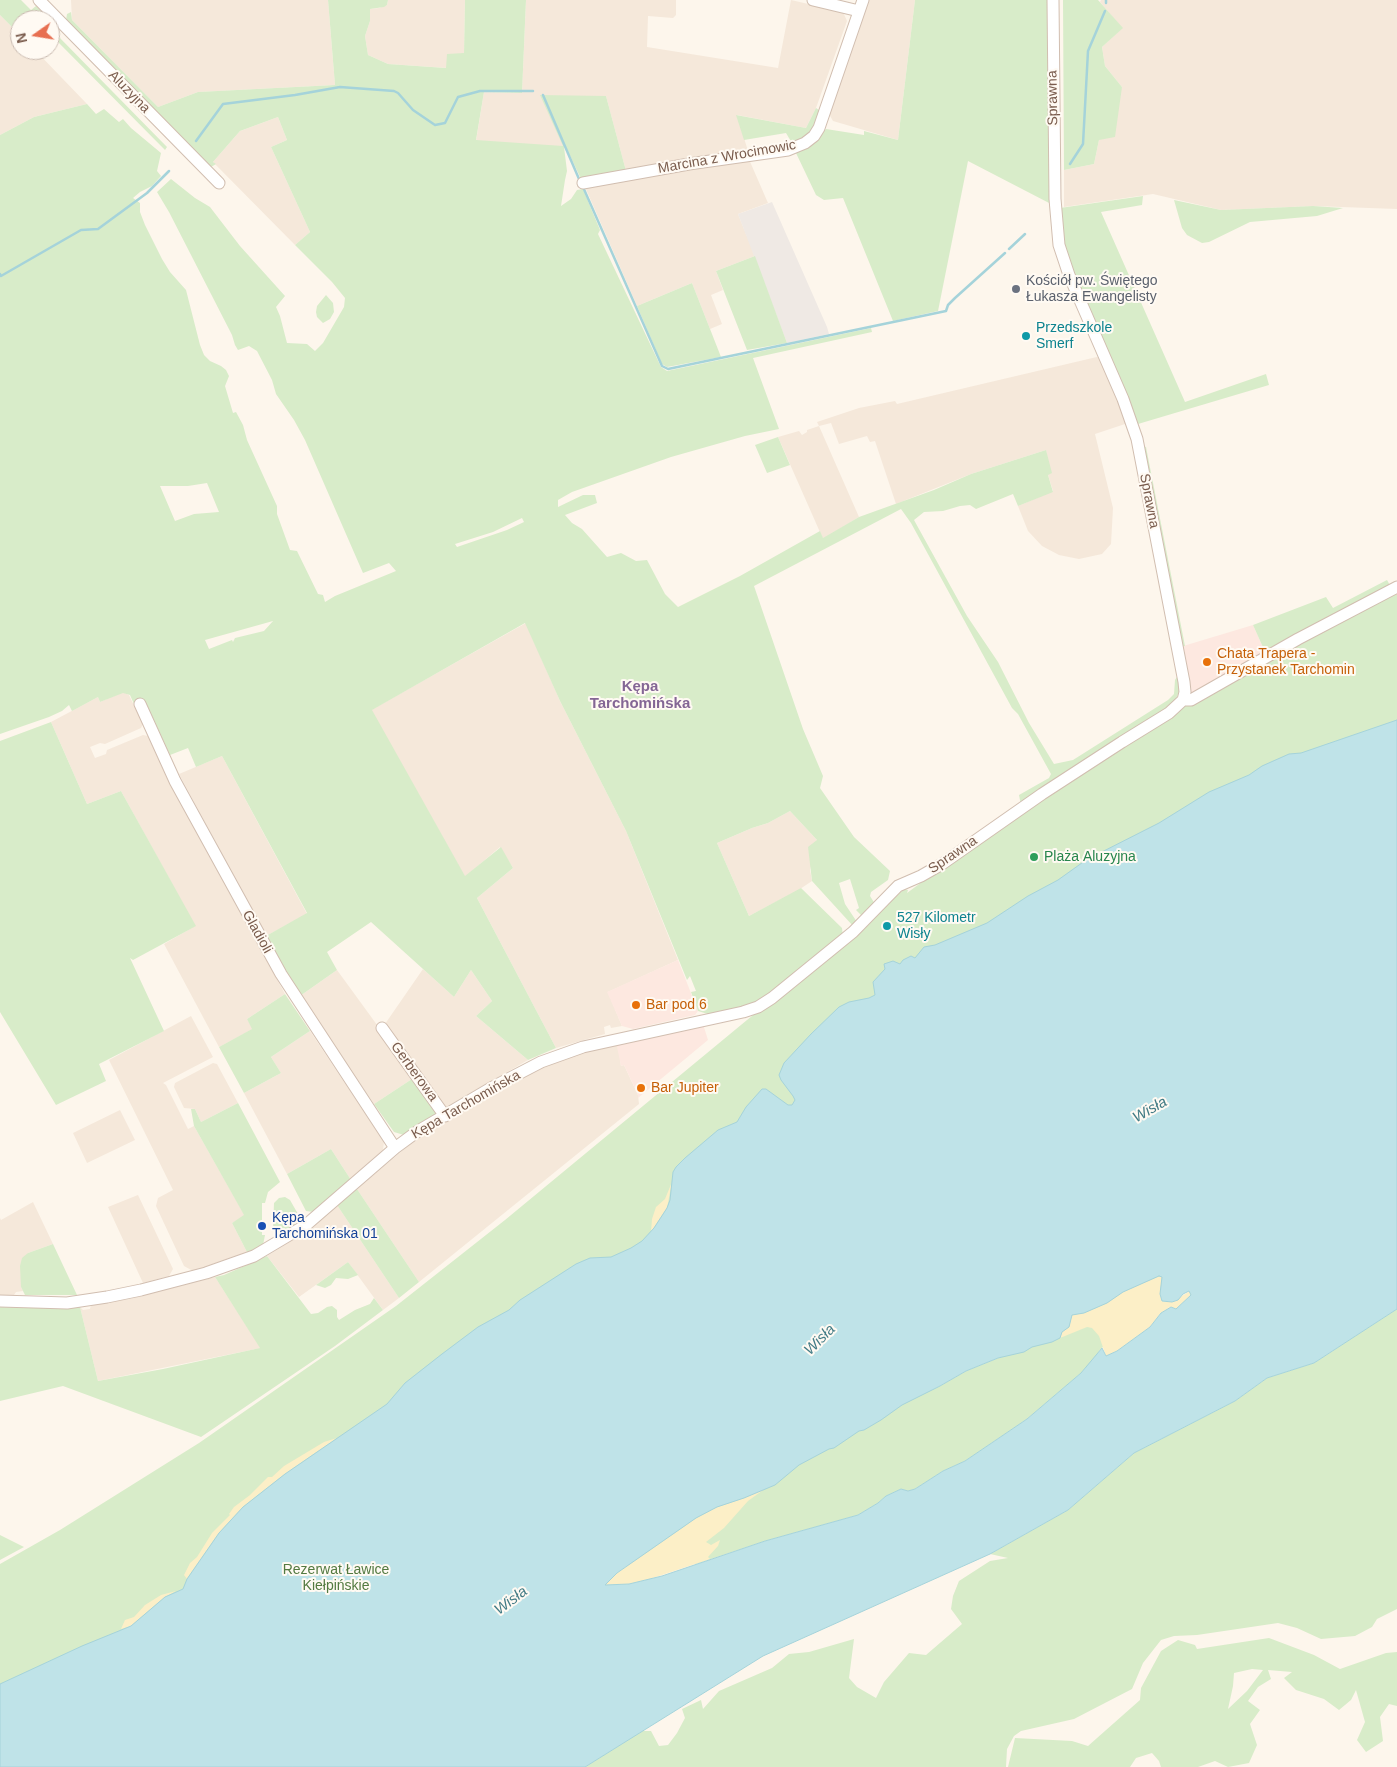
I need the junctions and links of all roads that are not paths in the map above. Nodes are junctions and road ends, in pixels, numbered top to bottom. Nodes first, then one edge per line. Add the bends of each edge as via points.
1 (39, 0) edge
2 (814, 0) edge
3 (1053, 0) edge
4 (861, 5) edge
5 (219, 183) dead end
6 (584, 183) dead end
7 (1397, 588) edge
8 (1183, 700) junction
9 (140, 704) dead end
10 (921, 876) joint
11 (382, 1028) dead end
12 (445, 1116) junction
13 (395, 1148) junction
14 (0, 1301) edge

1 - 5 street, Aluzyjna
2 - 4 street
3 - 8 street, Sprawna via 1054,200 1058,245 1137,440 1184,682
4 - 6 street, Marcina z Wrocimowic via 819,128 805,143 788,150
7 - 8 street via 1191,700
8 - 10 street, Sprawna via 1176,708
9 - 13 street, Gladioli via 175,780 281,974
10 - 12 street, Kępa Tarchomińska via 898,886 854,932 758,1007 584,1047 541,1062
11 - 12 street, Gerberowa
12 - 13 street, Kępa Tarchomińska
13 - 14 street, Kępa Tarchomińska via 306,1225 254,1256 206,1273 107,1297 67,1303

